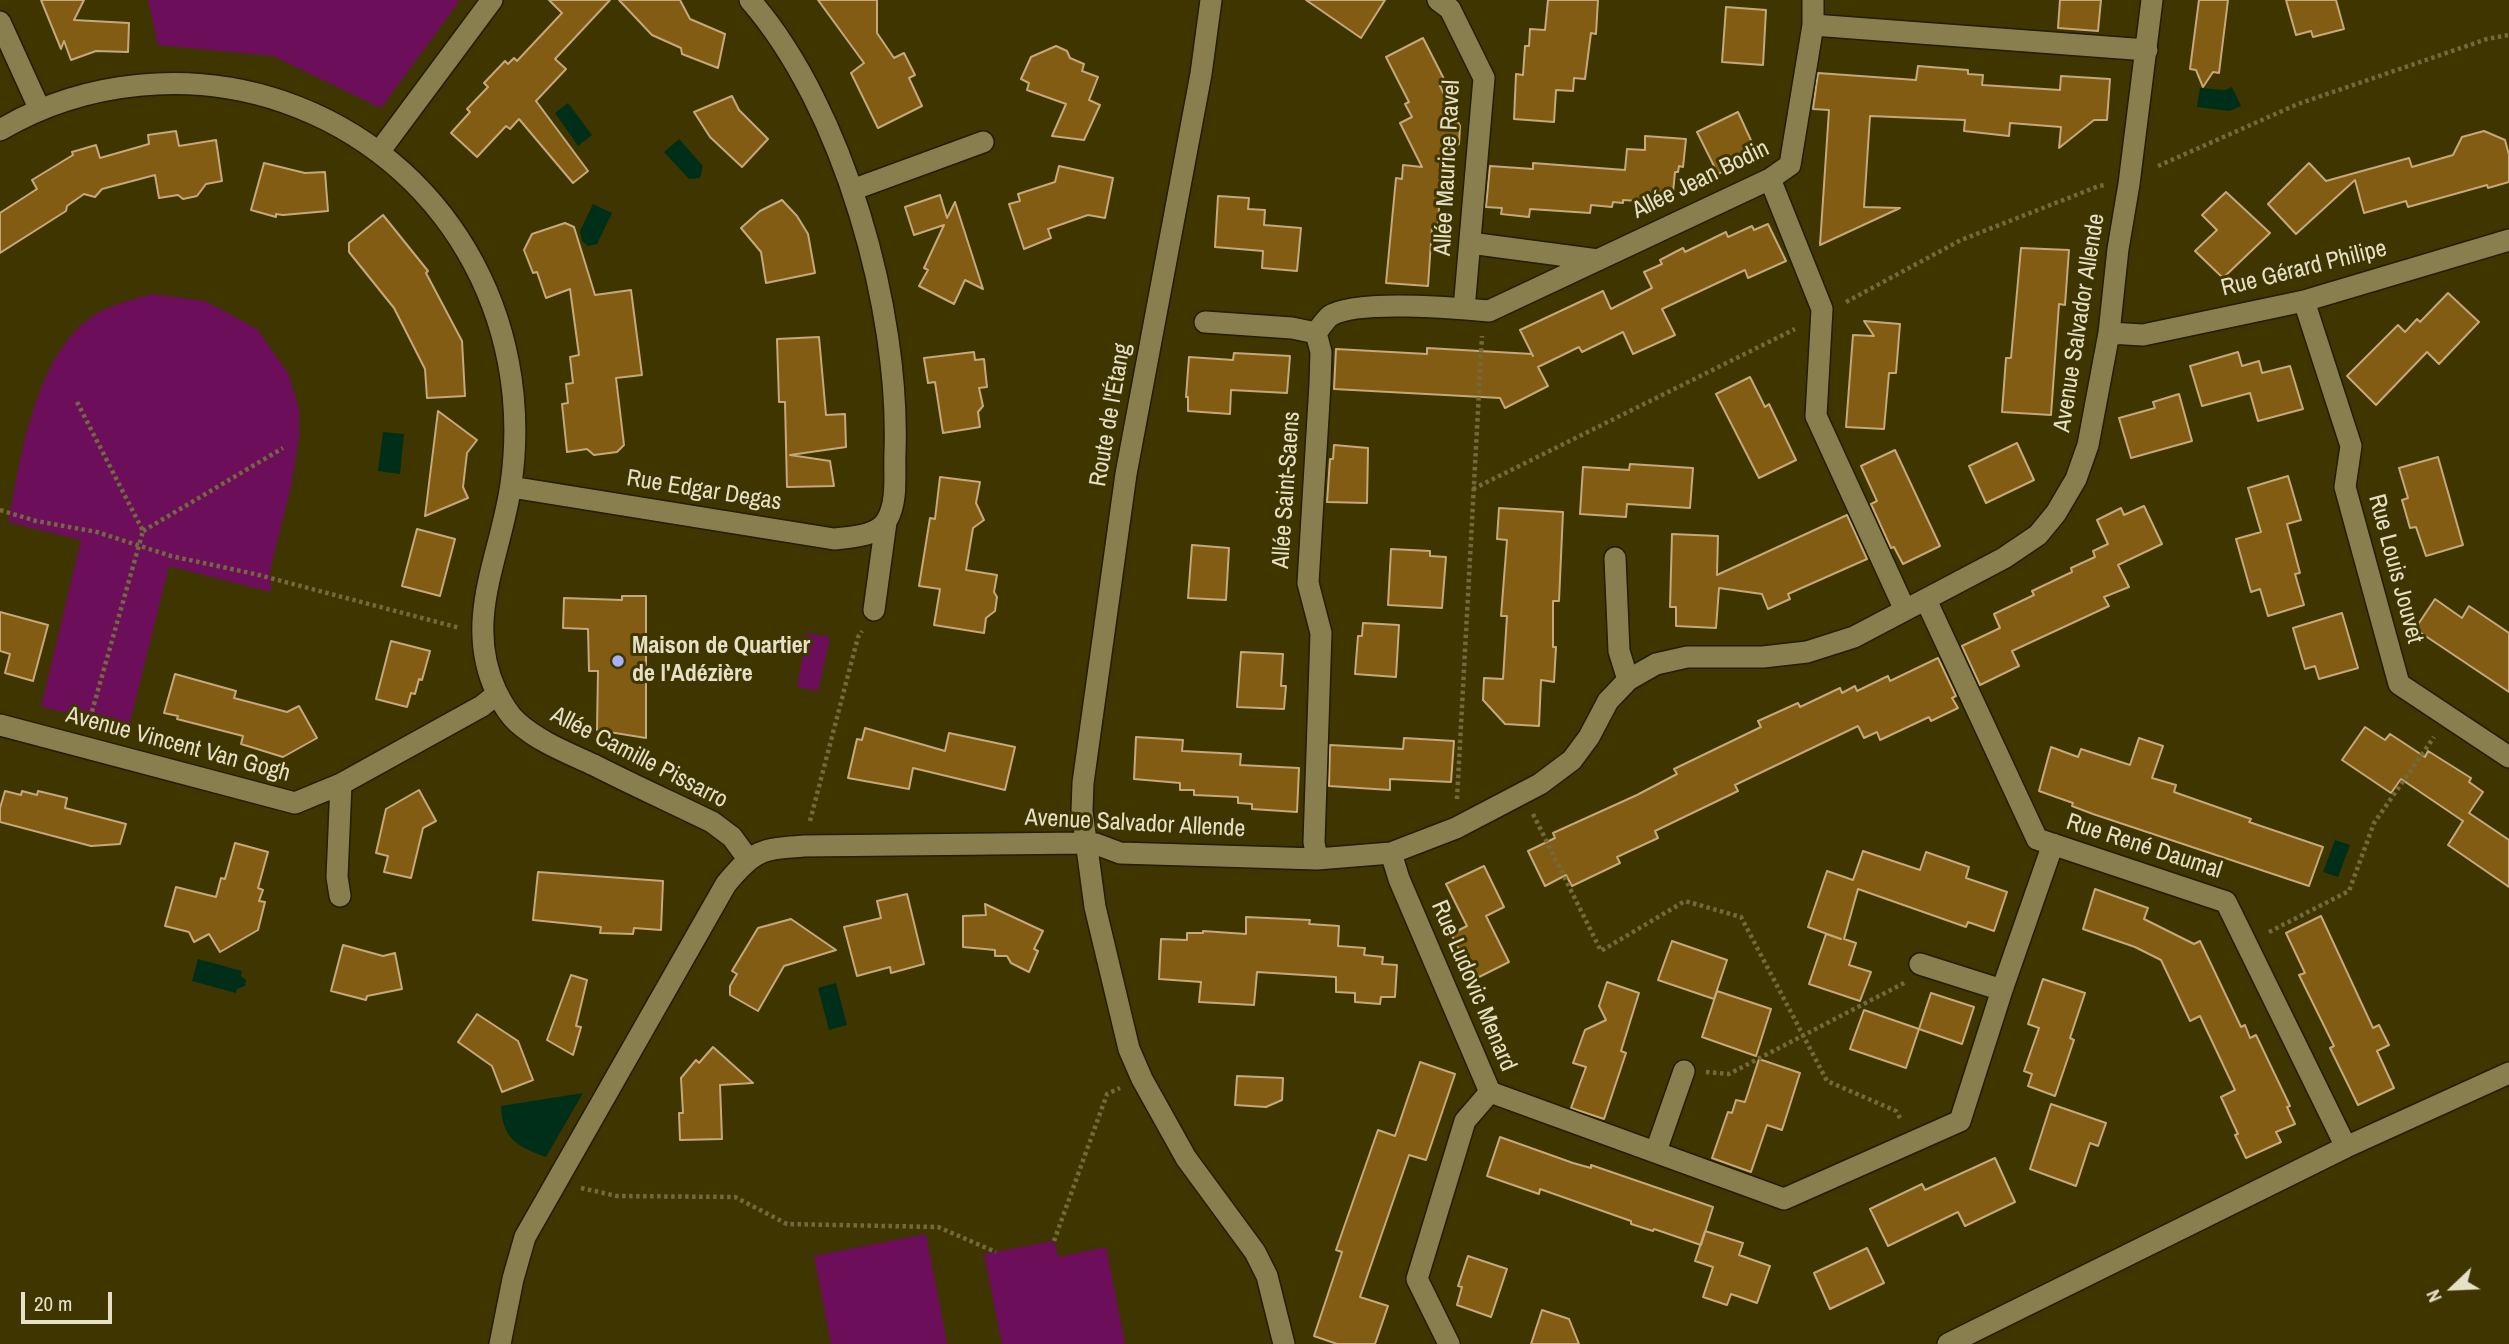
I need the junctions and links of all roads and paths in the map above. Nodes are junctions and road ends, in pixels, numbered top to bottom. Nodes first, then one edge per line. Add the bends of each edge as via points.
1 (492, 0) edge
2 (750, 0) edge
3 (1211, 0) edge
4 (1438, 0) edge
5 (1813, 0) edge
6 (2152, 0) edge
7 (0, 22) edge
8 (1813, 25) junction
9 (2509, 35) edge
10 (2147, 50) junction
11 (40, 110) junction
12 (0, 130) edge
13 (983, 142) dead end
14 (379, 152) junction
15 (1770, 179) junction
16 (2129, 184) junction
17 (852, 190) junction
18 (2509, 240) edge
19 (1471, 243) junction
20 (1598, 260) junction
21 (2304, 301) junction
22 (1474, 310) junction
23 (1205, 322) dead end
24 (1315, 333) junction
25 (2109, 333) junction
26 (77, 402) dead end
27 (283, 449) dead end
28 (511, 487) junction
29 (0, 510) edge
30 (886, 522) junction
31 (143, 531) junction
32 (139, 545) junction
33 (1615, 558) dead end
34 (1926, 600) junction
35 (874, 610) joint
36 (1905, 610) junction
37 (481, 634) junction
38 (1628, 680) junction
39 (497, 694) junction
40 (2448, 716) junction
41 (0, 725) edge
42 (82, 747) junction
43 (2509, 757) edge
44 (341, 784) junction
45 (1523, 793) junction
46 (1456, 828) junction
47 (1086, 843) junction
48 (2053, 844) junction
49 (804, 846) junction
50 (1391, 853) junction
51 (748, 859) junction
52 (1317, 859) junction
53 (340, 896) dead end
54 (2246, 944) junction
55 (1920, 964) joint
56 (2002, 990) junction
57 (1802, 1034) junction
58 (1684, 1071) joint
59 (2509, 1073) edge
60 (1142, 1079) junction
61 (1490, 1092) junction
62 (1912, 1142) junction
63 (2346, 1147) junction
64 (1656, 1151) junction
65 (556, 1182) junction
66 (1054, 1241) dead end
67 (996, 1252) dead end
68 (500, 1344) edge
69 (1284, 1344) edge
70 (1449, 1344) edge
71 (1948, 1344) edge

1 - 14 street
2 - 17 street via 801,72
3 - 47 street, Route de l'Étang via 1126,474 1083,783
4 - 19 street, Allée Maurice Ravel via 1450,9 1484,78
5 - 8 street, Allée Jean Bodin
6 - 10 street, Avenue Salvador Allende
7 - 11 street
8 - 10 street
8 - 15 street, Allée Jean Bodin via 1790,165
9 - 16 path via 2487,38 2298,104 2154,168
10 - 16 street, Avenue Salvador Allende
11 - 12 street, Allée Camille Pissarro
11 - 14 street, Allée Camille Pissarro via 100,91 145,84 222,86 299,107
13 - 17 street
14 - 28 street, Allée Camille Pissarro via 421,190 454,230 496,309 508,351 515,405
15 - 20 street, Allée Jean Bodin
15 - 36 street via 1822,309 1816,416
16 - 25 street, Avenue Salvador Allende
17 - 30 street via 873,258 888,333 897,416 893,500
18 - 21 street, Rue Gérard Philipe
19 - 20 street
19 - 22 street, Allée Maurice Ravel
20 - 22 street, Allée Jean Bodin via 1489,312
21 - 25 street, Rue Gérard Philipe via 2143,335
21 - 40 street, Rue Louis Jouvet via 2351,446 2345,487 2399,684
22 - 24 street, Allée Jean Bodin via 1359,308 1331,316
22 - 46 path
23 - 24 street
24 - 52 street, Allée Saint-Saens via 1321,352 1308,583 1321,633
25 - 34 street, Avenue Salvador Allende via 2088,445 2076,479 2056,513 2038,535 2004,558
26 - 31 path
27 - 31 path
28 - 30 street, Rue Edgar Degas via 834,539 865,536
28 - 37 street, Allée Camille Pissarro via 484,601
29 - 32 path
30 - 35 street
31 - 32 path
32 - 37 path
32 - 42 path
33 - 38 street via 1619,651
34 - 36 street, Avenue Salvador Allende
34 - 48 street, Rue René Daumal via 2037,839
35 - 49 path via 858,637
36 - 38 street, Avenue Salvador Allende via 1854,638 1807,652 1687,657 1656,664
37 - 39 street, Allée Camille Pissarro via 485,663
38 - 45 street, Avenue Salvador Allende via 1608,701 1572,760
39 - 44 street, Avenue Vincent Van Gogh
39 - 51 street, Allée Camille Pissarro via 516,721 547,743 712,822 732,837
40 - 43 street, Rue Louis Jouvet
40 - 54 path via 2374,823 2349,891
41 - 42 street, Avenue Vincent Van Gogh
42 - 44 street, Avenue Vincent Van Gogh via 295,803
44 - 53 street
45 - 46 street, Avenue Salvador Allende
45 - 57 path via 1601,951 1685,901 1741,918
46 - 50 street, Avenue Salvador Allende
47 - 49 street, Avenue Salvador Allende
47 - 52 street, Avenue Salvador Allende via 1120,853
47 - 60 street, Route de l'Étang via 1121,1024
48 - 54 street, Rue René Daumal via 2226,902
48 - 56 street, Rue Ludovic Menard
49 - 51 street, Avenue Salvador Allende via 769,848
50 - 52 street, Avenue Salvador Allende
50 - 61 street, Rue Ludovic Menard
51 - 65 street, Avenue Salvador Allende via 726,884
54 - 63 street, Rue René Daumal
55 - 56 street
55 - 57 path via 1913,978
56 - 62 street, Rue Ludovic Menard via 1960,1121
57 - 58 path via 1729,1074
57 - 62 path via 1827,1081 1896,1111
58 - 64 street
59 - 63 street
60 - 66 path via 1107,1094
60 - 69 street, Route de l'Étang via 1186,1158 1268,1276
61 - 64 street, Rue Ludovic Menard
61 - 70 street via 1465,1121 1417,1279
62 - 64 street, Rue Ludovic Menard via 1783,1199
63 - 71 street
65 - 67 path via 617,1196 735,1197 787,1224 938,1227
65 - 68 street via 525,1237

